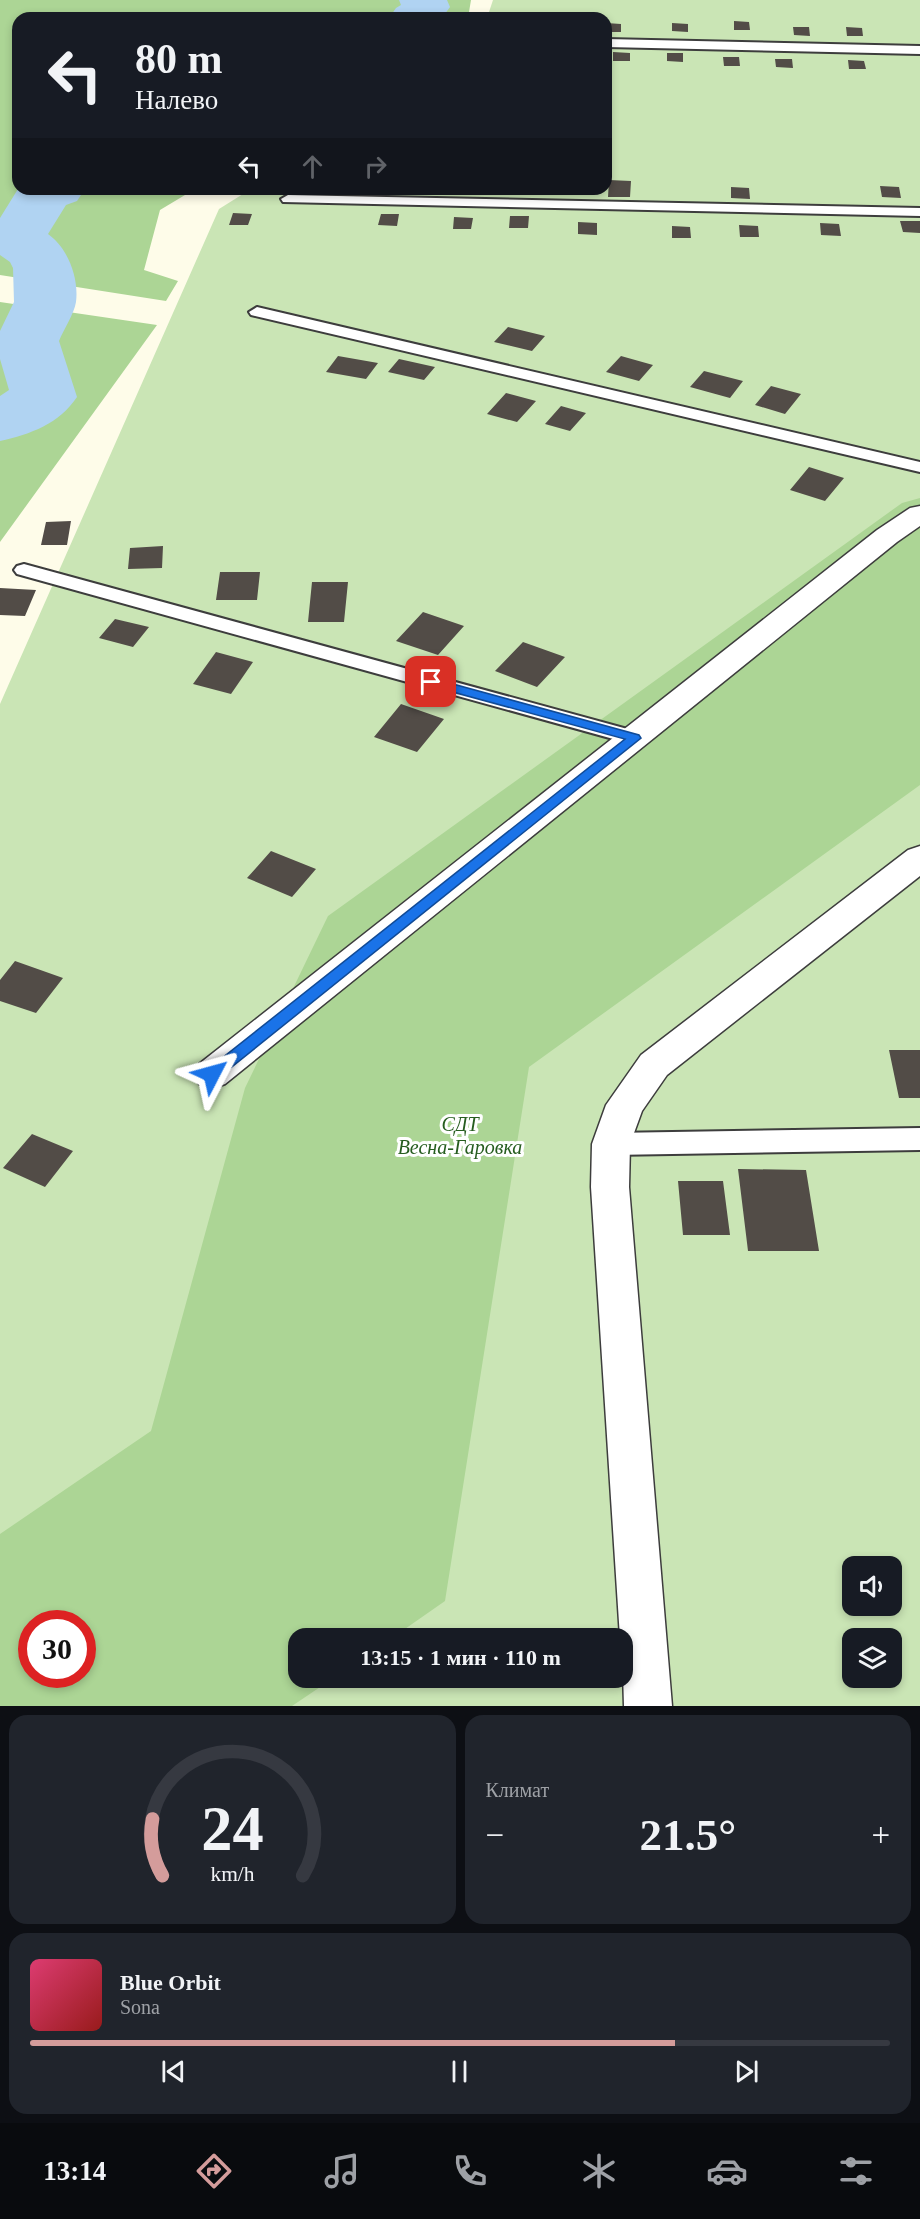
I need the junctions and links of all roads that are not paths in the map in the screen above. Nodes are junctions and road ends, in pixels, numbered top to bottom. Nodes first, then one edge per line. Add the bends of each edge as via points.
1 (612, 43) edge
2 (920, 50) edge
3 (288, 199) dead end
4 (920, 212) edge
5 (257, 312) dead end
6 (920, 467) edge
7 (920, 514) edge
8 (24, 570) dead end
9 (635, 738) junction
10 (920, 858) edge
11 (212, 1074) dead end
12 (920, 1139) edge
13 (612, 1144) junction
14 (648, 1706) edge

1 - 2 lane
3 - 4 lane
5 - 6 lane
7 - 9 street via 887,536
8 - 9 lane
9 - 11 street
10 - 13 street via 654,1065 625,1105
12 - 13 lane
13 - 14 street via 610,1187

